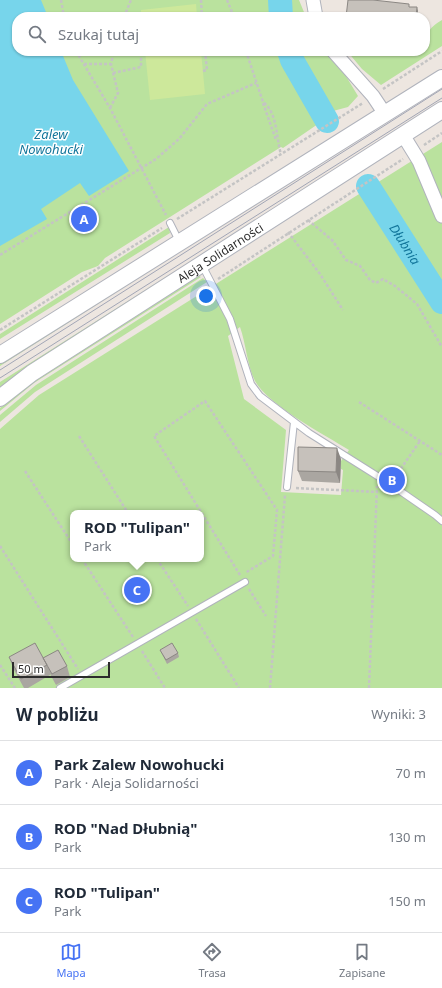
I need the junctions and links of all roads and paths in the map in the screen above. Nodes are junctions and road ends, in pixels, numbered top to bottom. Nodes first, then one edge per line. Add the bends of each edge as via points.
1 (61, 0) edge
2 (131, 0) edge
3 (200, 0) edge
4 (227, 0) edge
5 (313, 0) edge
6 (63, 12) edge
7 (126, 12) edge
8 (201, 12) edge
9 (232, 12) edge
10 (315, 12) edge
11 (442, 51) edge
12 (79, 56) edge
13 (113, 56) edge
14 (141, 56) edge
15 (206, 56) edge
16 (248, 56) edge
17 (337, 56) edge
18 (84, 64) junction
19 (111, 64) junction
20 (203, 71) dead end
21 (113, 73) junction
22 (442, 78) edge
23 (256, 83) junction
24 (380, 91) dead end
25 (367, 100) dead end
26 (110, 108) junction
27 (442, 110) edge
28 (385, 114) junction
29 (442, 133) edge
30 (403, 135) junction
31 (419, 149) dead end
32 (281, 154) junction
33 (409, 155) dead end
34 (142, 168) junction
35 (442, 216) edge
36 (308, 220) junction
37 (170, 223) junction
38 (288, 232) junction
39 (179, 241) junction
40 (0, 255) edge
41 (202, 265) junction
42 (216, 280) dead end
43 (343, 310) dead end
44 (0, 330) edge
45 (442, 347) edge
46 (0, 355) edge
47 (0, 398) edge
48 (359, 402) dead end
49 (294, 422) junction
50 (79, 436) dead end
51 (420, 441) junction
52 (442, 455) edge
53 (25, 471) dead end
54 (378, 475) junction
55 (390, 484) junction
56 (286, 490) junction
57 (377, 492) junction
58 (126, 510) edge
59 (200, 510) edge
60 (204, 516) edge
61 (442, 521) edge
62 (70, 540) edge
63 (0, 546) edge
64 (84, 562) edge
65 (159, 562) edge
66 (241, 576) joint
67 (245, 582) joint
68 (192, 612) junction
69 (266, 616) dead end
70 (137, 644) junction
71 (0, 665) edge
72 (82, 675) junction
73 (15, 688) edge
74 (60, 688) edge
75 (165, 688) edge
76 (239, 688) edge
77 (270, 688) edge
78 (369, 688) edge

1 - 6 path
2 - 7 path
3 - 8 path
4 - 9 path
5 - 10 street
11 - 24 path
12 - 18 path
13 - 19 path
14 - 21 path via 141,67
15 - 20 path via 207,70
16 - 23 path
17 - 28 street via 373,96
18 - 19 path
18 - 26 path
19 - 21 path
21 - 26 path via 118,93
22 - 28 street
23 - 32 path via 278,132 276,140
23 - 34 path via 207,104 175,142
25 - 32 path
26 - 34 path
27 - 30 street, Aleja Solidarności
28 - 39 street
29 - 31 path
30 - 35 street via 419,161
30 - 41 street, Aleja Solidarności
32 - 37 path
33 - 36 path
34 - 37 path
34 - 40 path
36 - 38 path
36 - 45 path via 332,240 346,260 360,266 370,280 376,284 383,279 417,304
37 - 39 lane
37 - 44 path
38 - 42 path
38 - 43 path
39 - 46 street
41 - 47 street, Aleja Solidarności via 32,372
41 - 49 lane via 230,320 251,384 260,396
48 - 51 path
49 - 54 lane
49 - 56 lane
50 - 58 path
51 - 52 path
51 - 55 path
53 - 62 path
54 - 55 lane
54 - 57 path
55 - 61 lane
56 - 57 path
56 - 77 path
57 - 78 path
59 - 66 path via 154,436 205,401 277,510 273,556
60 - 66 path
63 - 72 path
64 - 70 path
65 - 68 path
67 - 68 lane
67 - 69 path
68 - 70 lane
68 - 76 path
70 - 72 lane
70 - 75 path
71 - 73 path
72 - 74 lane

